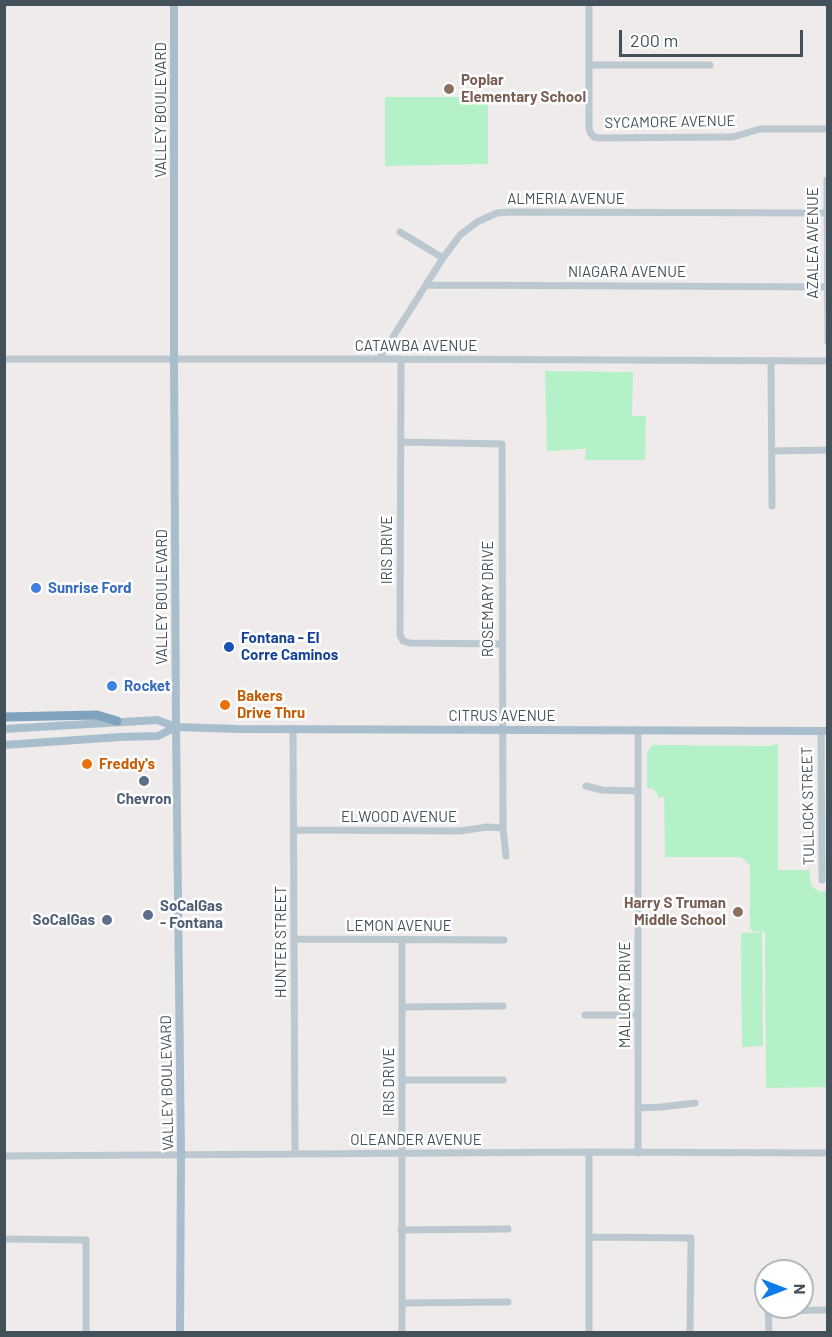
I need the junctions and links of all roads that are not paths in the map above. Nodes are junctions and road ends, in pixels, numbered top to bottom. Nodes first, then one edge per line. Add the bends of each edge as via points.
1 (174, 4) edge
2 (589, 4) edge
3 (710, 64) dead end
4 (589, 65) junction
5 (828, 129) edge
6 (827, 180) edge
7 (826, 213) edge
8 (400, 232) dead end
9 (443, 258) junction
10 (427, 285) junction
11 (827, 287) edge
12 (828, 342) edge
13 (4, 359) edge
14 (379, 359) junction
15 (401, 359) junction
16 (174, 360) junction
17 (828, 361) edge
18 (771, 362) junction
19 (401, 442) junction
20 (828, 450) edge
21 (772, 451) junction
22 (772, 506) dead end
23 (502, 644) junction
24 (4, 717) edge
25 (117, 722) junction
26 (176, 727) junction
27 (4, 729) edge
28 (293, 729) junction
29 (502, 730) junction
30 (638, 730) junction
31 (824, 731) edge
32 (4, 745) edge
33 (586, 786) dead end
34 (638, 791) junction
35 (503, 828) junction
36 (294, 830) junction
37 (506, 856) dead end
38 (822, 880) dead end
39 (294, 939) junction
40 (402, 940) junction
41 (504, 940) dead end
42 (503, 1006) dead end
43 (402, 1007) junction
44 (585, 1015) dead end
45 (638, 1015) junction
46 (403, 1080) junction
47 (503, 1080) dead end
48 (695, 1103) dead end
49 (638, 1108) junction
50 (589, 1152) junction
51 (638, 1153) junction
52 (828, 1153) edge
53 (181, 1154) junction
54 (295, 1154) junction
55 (402, 1154) junction
56 (4, 1156) edge
57 (508, 1228) dead end
58 (401, 1230) junction
59 (589, 1237) junction
60 (4, 1239) edge
61 (508, 1302) dead end
62 (402, 1303) junction
63 (86, 1332) edge
64 (180, 1332) edge
65 (402, 1332) edge
66 (589, 1332) edge
67 (690, 1332) edge

1 - 16 main road, VALLEY BOULEVARD
2 - 4 street
3 - 4 street
4 - 5 street, SYCAMORE AVENUE via 590,128 592,135 599,138 734,137 760,129
6 - 7 street, AZALEA AVENUE
7 - 9 street, ALMERIA AVENUE via 497,213 470,226
7 - 11 street, AZALEA AVENUE
8 - 9 street
9 - 10 street, ALMERIA AVENUE
10 - 11 street, NIAGARA AVENUE
10 - 14 street, ALMERIA AVENUE
11 - 12 street, AZALEA AVENUE
13 - 16 street, CATAWBA AVENUE
14 - 15 street, CATAWBA AVENUE
14 - 16 street, CATAWBA AVENUE
15 - 18 street, CATAWBA AVENUE
15 - 19 street, IRIS DRIVE
16 - 26 main road, VALLEY BOULEVARD
17 - 18 street, CATAWBA AVENUE
18 - 21 street
19 - 23 street, IRIS DRIVE via 400,635 410,644
19 - 23 street, ROSEMARY DRIVE via 502,444
20 - 21 street
21 - 22 street
23 - 29 street, ROSEMARY DRIVE
24 - 25 highway via 97,715
25 - 26 main road, CITRUS AVENUE via 157,720
25 - 27 main road, CITRUS AVENUE
26 - 28 main road, CITRUS AVENUE
26 - 32 main road, CITRUS AVENUE via 158,736
26 - 53 main road, VALLEY BOULEVARD
28 - 29 main road, CITRUS AVENUE
28 - 36 street, HUNTER STREET
29 - 30 main road, CITRUS AVENUE
29 - 35 street, ROSEMARY DRIVE
30 - 31 main road, CITRUS AVENUE
30 - 34 street, MALLORY DRIVE
31 - 38 street, TULLOCK STREET
33 - 34 street
34 - 45 street, MALLORY DRIVE
35 - 36 street, ELWOOD AVENUE
35 - 37 street, ROSEMARY DRIVE
36 - 39 street, HUNTER STREET
39 - 40 street, LEMON AVENUE
39 - 54 street, HUNTER STREET
40 - 41 street, LEMON AVENUE
40 - 43 street, IRIS DRIVE
42 - 43 street
43 - 46 street, IRIS DRIVE
44 - 45 street
45 - 49 street, MALLORY DRIVE
46 - 47 street
46 - 55 street, IRIS DRIVE
48 - 49 street
49 - 51 street, MALLORY DRIVE
50 - 51 street, OLEANDER AVENUE
50 - 55 street, OLEANDER AVENUE
50 - 59 street
51 - 52 street, OLEANDER AVENUE
53 - 54 street, OLEANDER AVENUE
53 - 56 street, OLEANDER AVENUE
53 - 64 main road, VALLEY BOULEVARD
54 - 55 street, OLEANDER AVENUE
55 - 58 street, IRIS DRIVE
57 - 58 street
58 - 62 street, IRIS DRIVE
59 - 66 street
59 - 67 street via 691,1238
60 - 63 street via 86,1240
61 - 62 street
62 - 65 street, IRIS DRIVE

